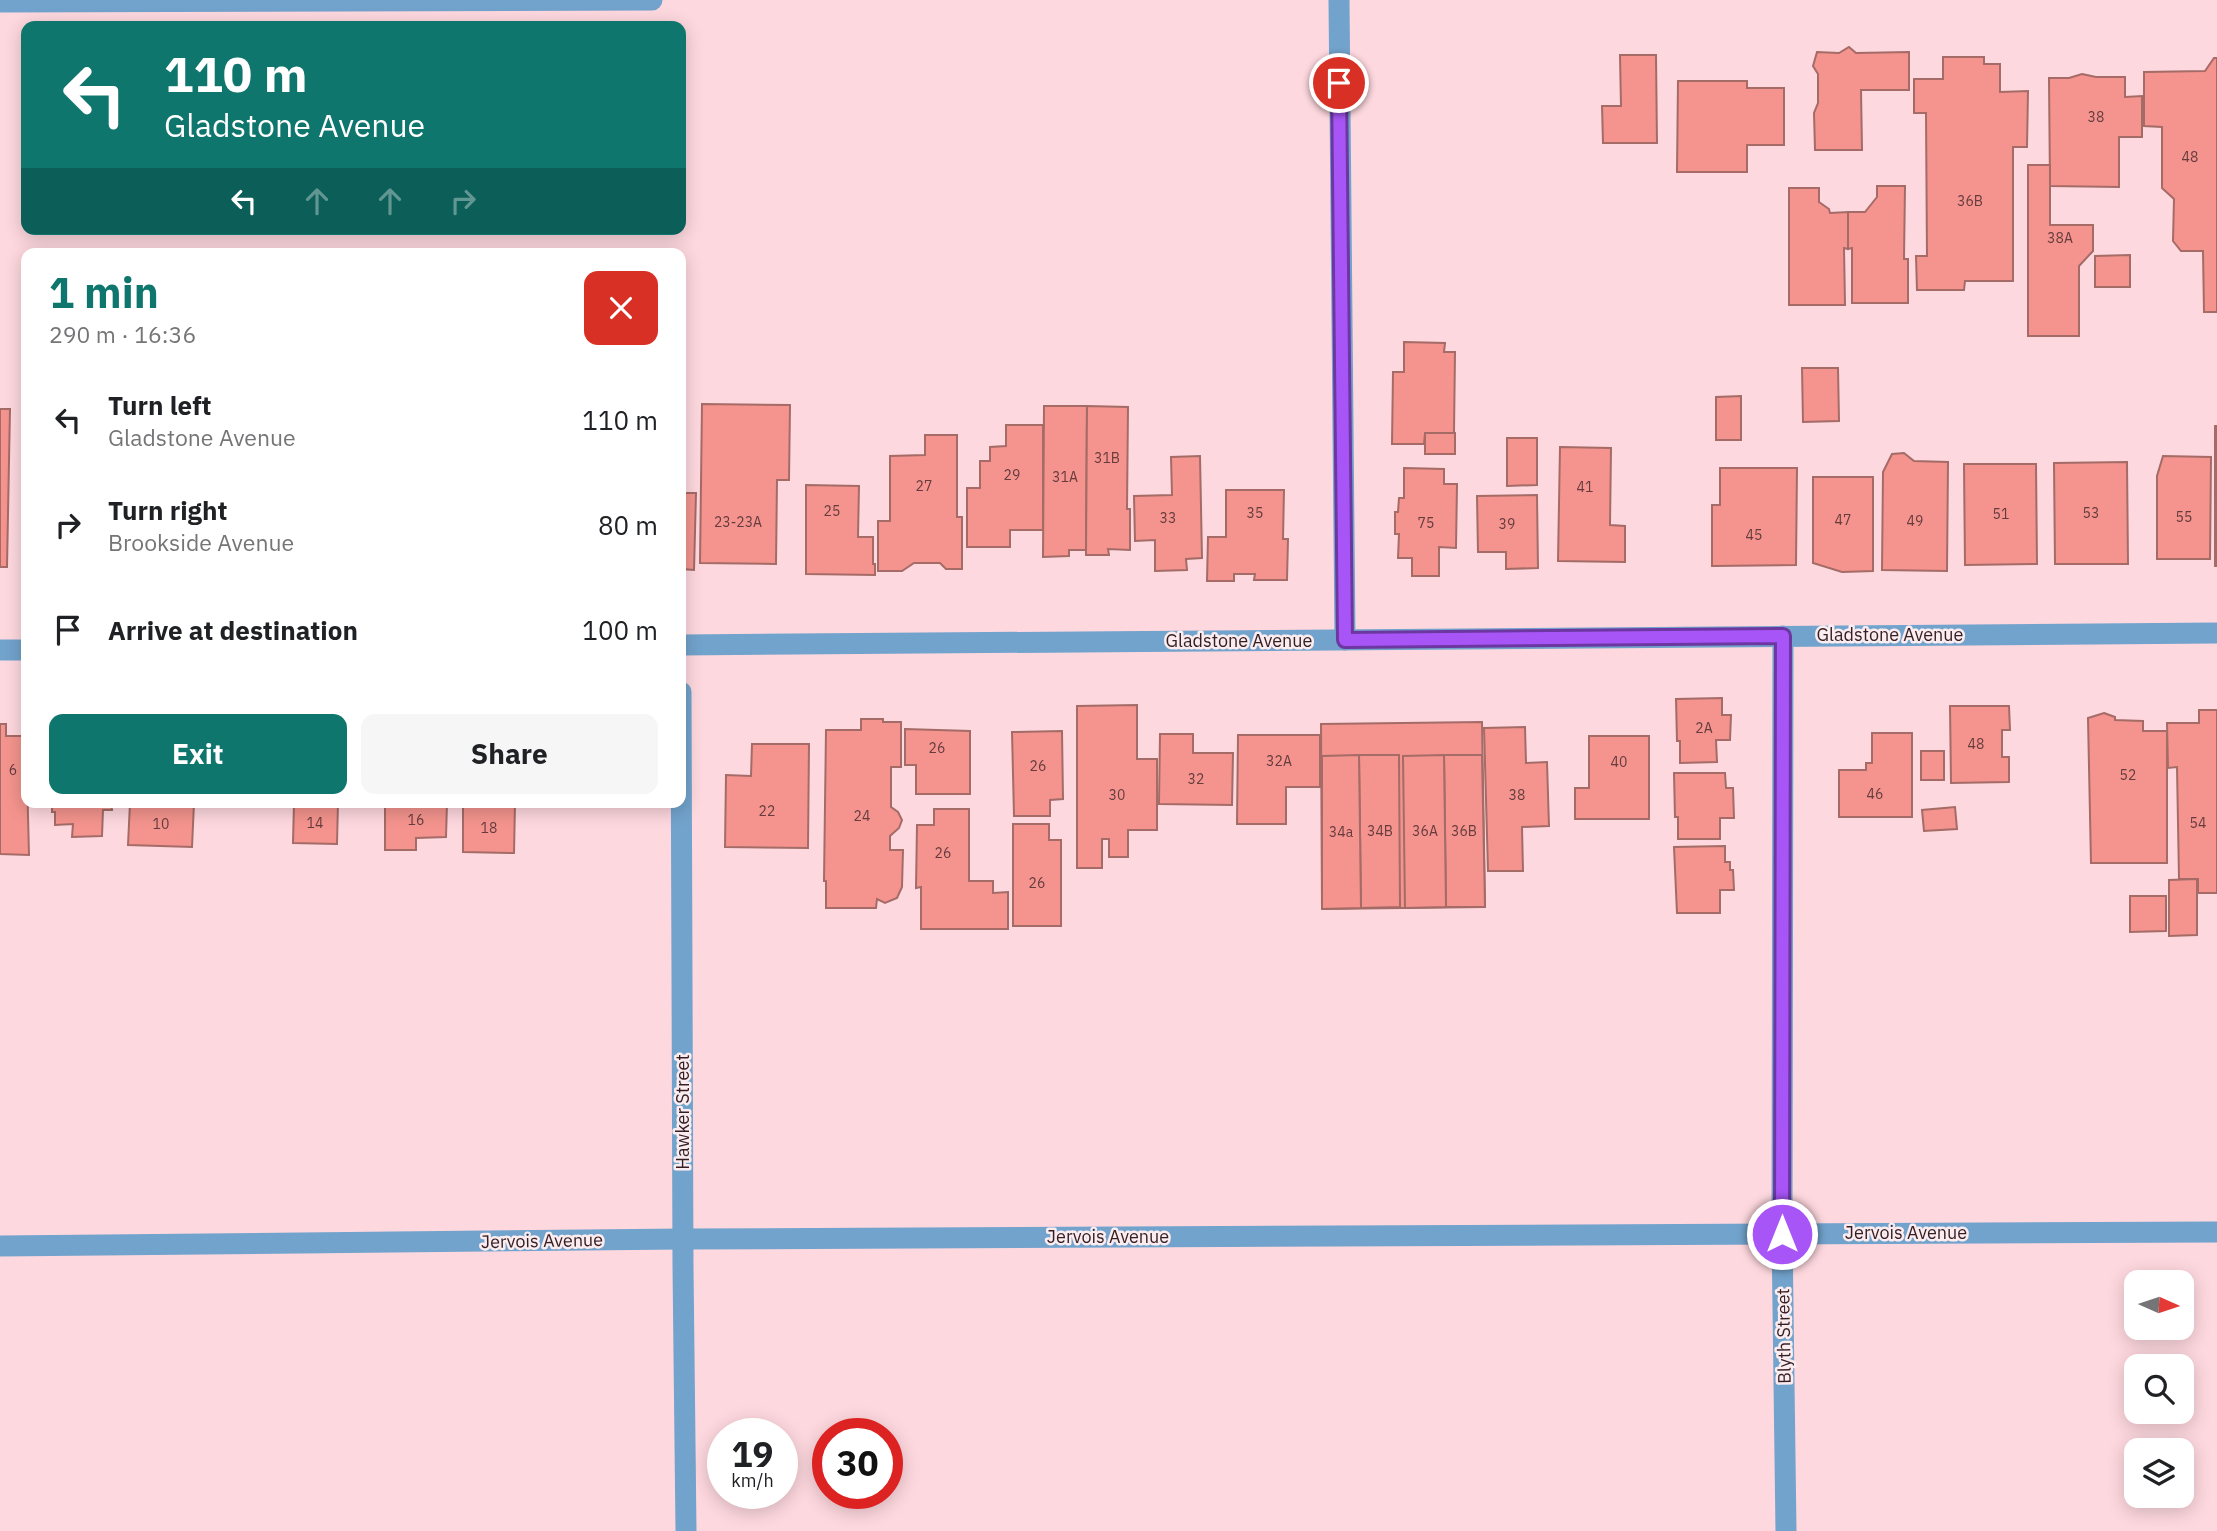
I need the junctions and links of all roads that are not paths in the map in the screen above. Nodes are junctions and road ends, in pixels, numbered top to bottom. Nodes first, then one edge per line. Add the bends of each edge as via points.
1 (652, 0) edge
2 (1339, 0) edge
3 (0, 2) edge
4 (2217, 633) edge
5 (1783, 636) junction
6 (1345, 640) junction
7 (686, 645) edge
8 (0, 650) edge
9 (21, 650) edge
10 (681, 808) edge
11 (2217, 1231) edge
12 (1782, 1234) junction
13 (683, 1239) junction
14 (0, 1246) edge
15 (686, 1531) edge
16 (1786, 1531) edge

1 - 3 street
2 - 6 street
4 - 5 street, Gladstone Avenue
5 - 6 street, Gladstone Avenue
5 - 12 street, Blyth Street
6 - 7 street, Gladstone Avenue
8 - 9 street
10 - 13 street, Hawker Street
11 - 12 street, Jervois Avenue
12 - 13 street, Jervois Avenue
12 - 16 street, Blyth Street
13 - 14 street, Jervois Avenue
13 - 15 street, Hawker Street

